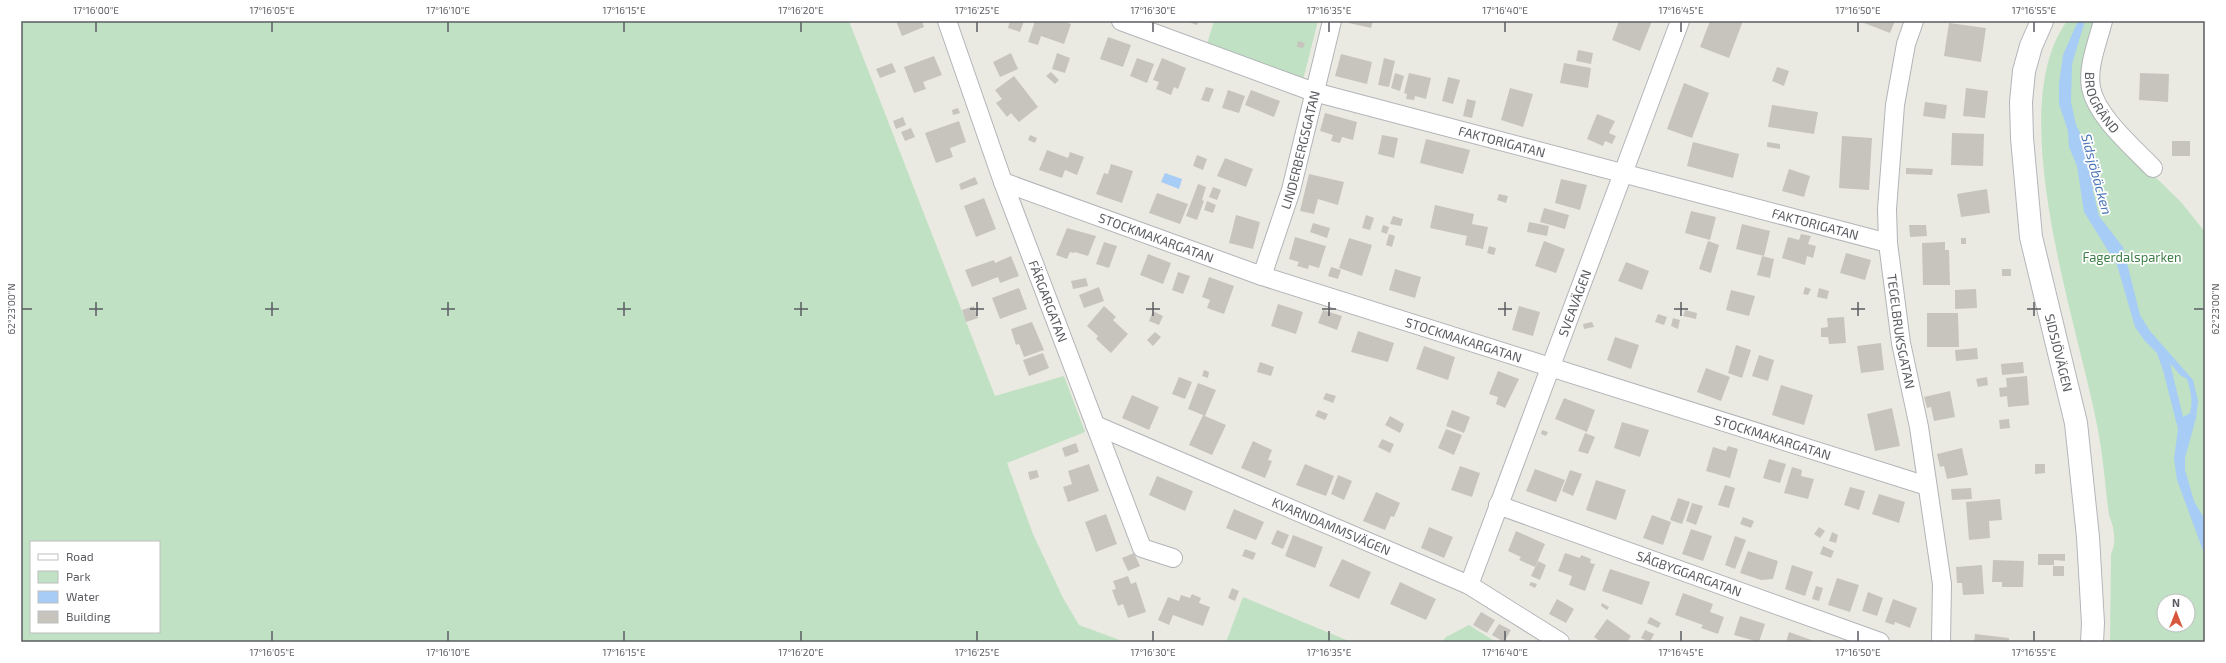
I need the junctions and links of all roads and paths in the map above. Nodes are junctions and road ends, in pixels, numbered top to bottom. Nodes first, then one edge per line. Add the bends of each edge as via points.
1 (947, 21) edge
2 (1121, 21) edge
3 (1332, 21) edge
4 (1680, 21) edge
5 (1914, 21) edge
6 (2042, 21) edge
7 (2103, 21) edge
8 (1314, 92) junction
9 (2153, 168) dead end
10 (1623, 172) junction
11 (1003, 182) junction
12 (1888, 243) junction
13 (1262, 276) junction
14 (1549, 366) junction
15 (1095, 425) junction
16 (1928, 486) junction
17 (1498, 505) junction
18 (1174, 558) dead end
19 (1468, 585) junction
20 (1560, 642) edge
21 (1880, 642) edge
22 (1941, 642) edge
23 (2092, 642) edge

1 - 11 street, FÄRGARGATAN
2 - 8 street, FAKTORIGATAN
3 - 8 street, LINDERBERGSGATAN
4 - 10 street, SVEAVÄGEN
5 - 12 street, TEGELBRUKSGATAN via 1906,44 1895,105 1887,209
6 - 23 main road, SIDSJÖVÄGEN via 2024,71 2021,102 2022,138 2031,237 2076,423 2088,537
7 - 9 street, BROGRÄND via 2091,72 2091,87 2097,105 2120,134
8 - 10 street, FAKTORIGATAN
8 - 13 street, LINDERBERGSGATAN via 1291,190
10 - 12 street, FAKTORIGATAN
10 - 14 street, SVEAVÄGEN
11 - 13 street, STOCKMAKARGATAN
11 - 15 street, FÄRGARGATAN
12 - 16 street, TEGELBRUKSGATAN via 1901,343 1919,427
13 - 14 street, STOCKMAKARGATAN
14 - 16 street, STOCKMAKARGATAN
14 - 17 street, SVEAVÄGEN
15 - 18 street, FÄRGARGATAN via 1142,548
15 - 19 street, KVARNDAMMSVÄGEN
16 - 22 street, TEGELBRUKSGATAN via 1942,584
17 - 19 street, SVEAVÄGEN
17 - 21 street, SÅGBYGGARGATAN
19 - 20 street, KVARNDAMMSVÄGEN

